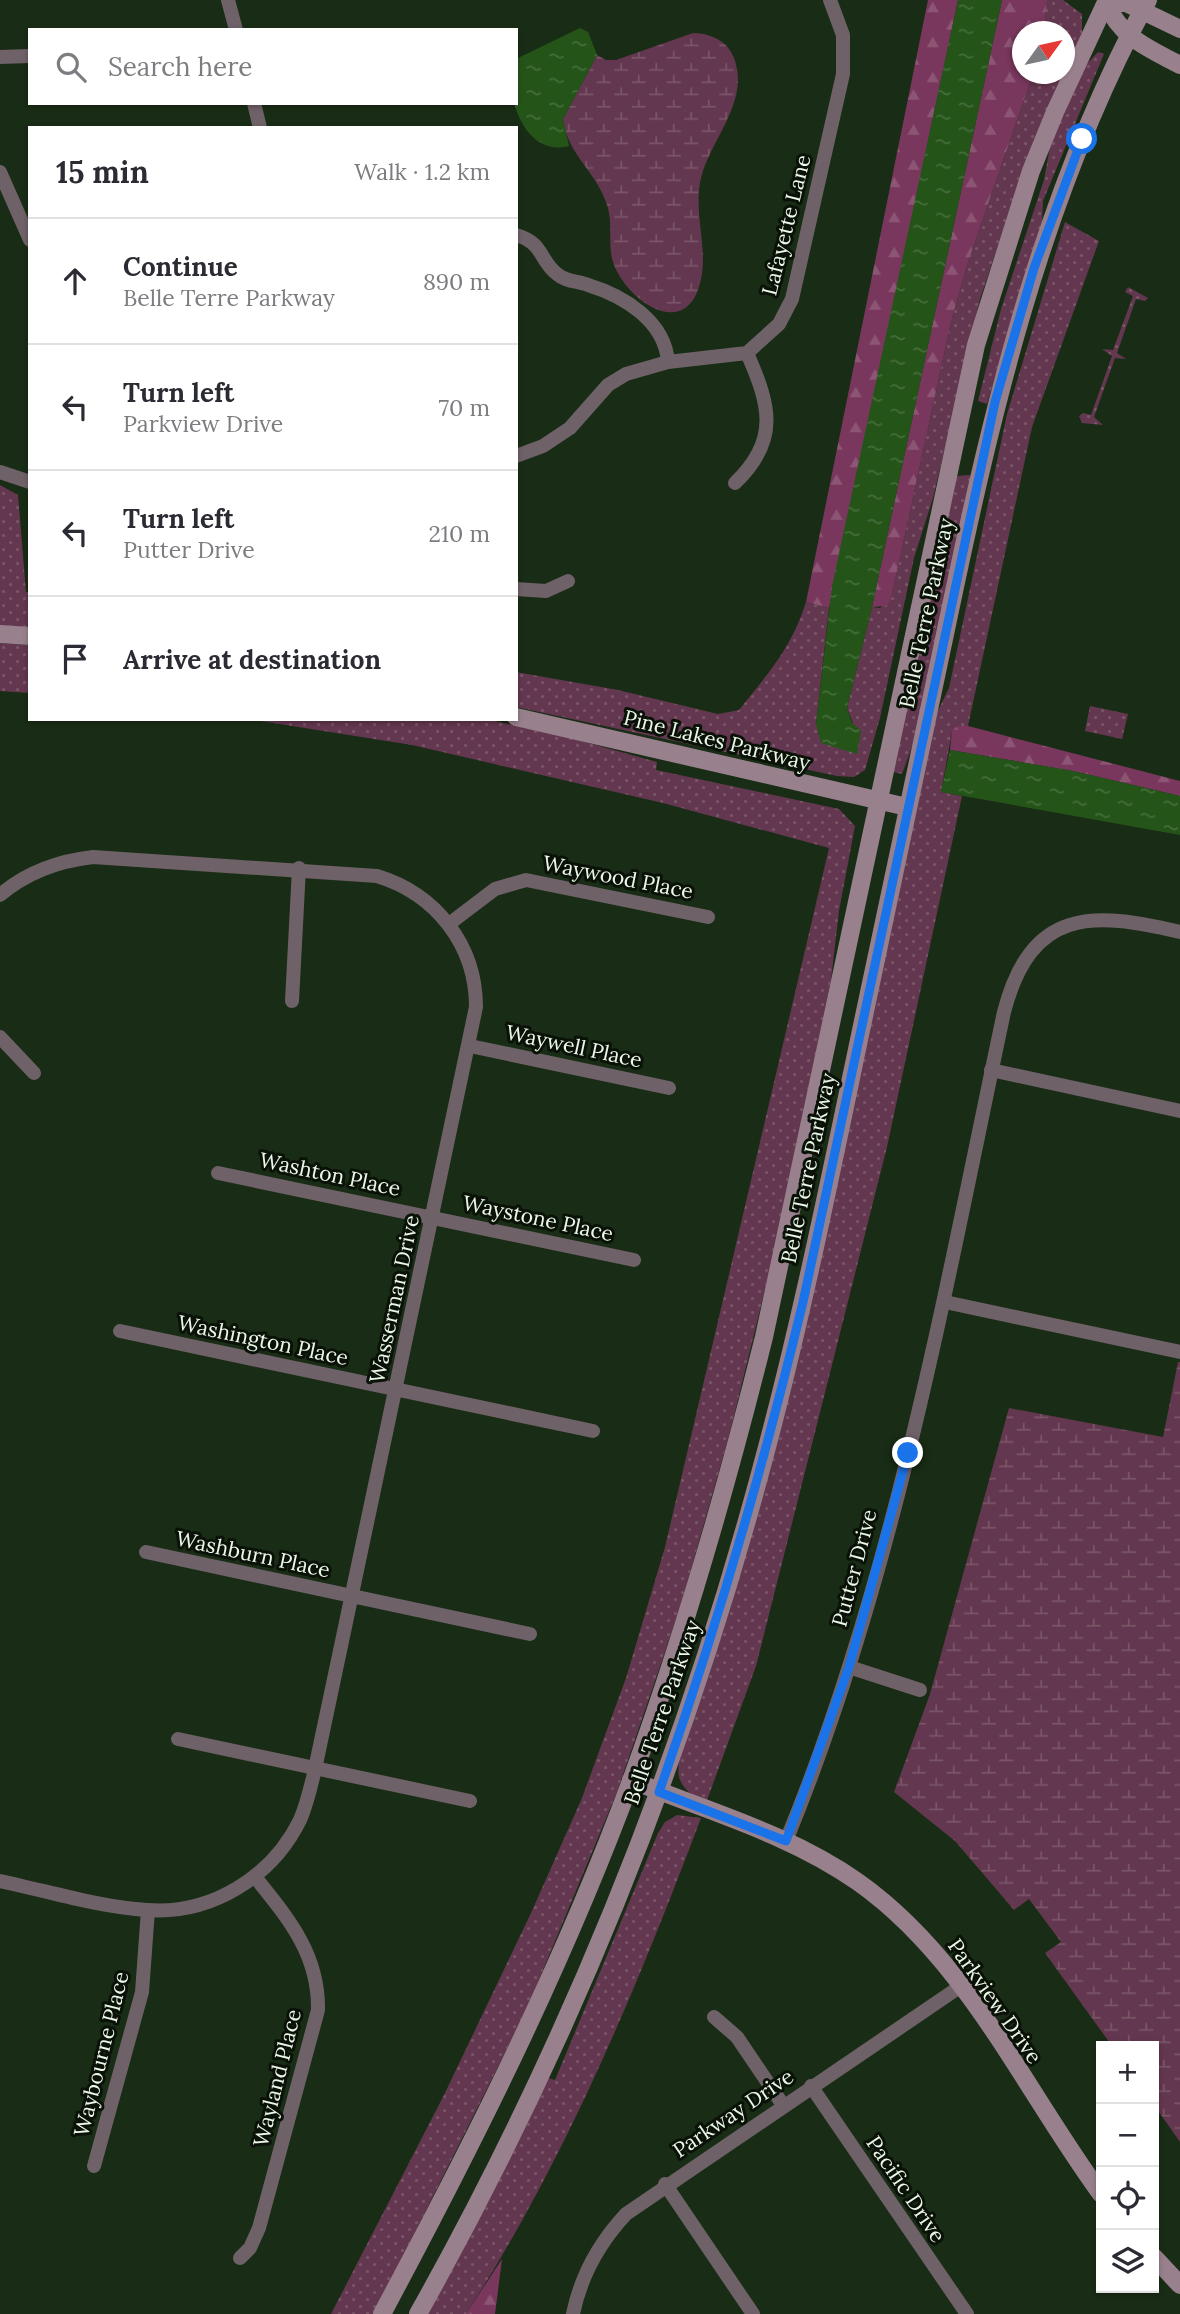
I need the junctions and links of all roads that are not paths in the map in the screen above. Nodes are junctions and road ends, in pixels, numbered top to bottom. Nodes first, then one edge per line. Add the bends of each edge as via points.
1 (228, 0) edge
2 (830, 0) edge
3 (1107, 2) edge
4 (1145, 5) edge
5 (235, 28) edge
6 (1180, 29) edge
7 (1128, 38) junction
8 (28, 55) edge
9 (0, 57) edge
10 (1180, 65) edge
11 (254, 105) edge
12 (260, 126) edge
13 (0, 172) edge
14 (28, 235) edge
15 (518, 236) edge
16 (747, 353) junction
17 (668, 362) junction
18 (518, 455) edge
19 (0, 472) edge
20 (28, 481) edge
21 (735, 483) dead end
22 (568, 581) dead end
23 (518, 589) edge
24 (0, 634) edge
25 (28, 636) edge
26 (518, 717) edge
27 (878, 802) junction
28 (907, 807) junction
29 (299, 868) junction
30 (0, 895) edge
31 (708, 917) dead end
32 (449, 924) junction
33 (1180, 932) edge
34 (292, 1001) dead end
35 (0, 1037) edge
36 (470, 1046) junction
37 (991, 1070) junction
38 (34, 1073) dead end
39 (669, 1088) dead end
40 (1180, 1111) edge
41 (218, 1173) dead end
42 (433, 1217) junction
43 (634, 1260) dead end
44 (945, 1302) junction
45 (120, 1331) dead end
46 (1180, 1352) edge
47 (396, 1389) junction
48 (593, 1431) dead end
49 (146, 1552) dead end
50 (352, 1596) junction
51 (530, 1634) dead end
52 (849, 1667) junction
53 (920, 1690) dead end
54 (178, 1739) dead end
55 (315, 1769) junction
56 (631, 1780) junction
57 (659, 1792) junction
58 (470, 1801) dead end
59 (786, 1841) junction
60 (255, 1877) junction
61 (0, 1881) edge
62 (148, 1910) junction
63 (961, 1986) junction
64 (713, 2017) dead end
65 (811, 2086) junction
66 (783, 2105) junction
67 (94, 2166) dead end
68 (665, 2184) junction
69 (1096, 2187) edge
70 (240, 2258) dead end
71 (1159, 2262) edge
72 (1180, 2285) edge
73 (382, 2314) edge
74 (418, 2314) edge
75 (573, 2314) edge
76 (753, 2314) edge
77 (967, 2314) edge

1 - 5 street
2 - 16 street, Lafayette Lane via 843,35 844,65 795,284 779,324
3 - 4 main road
3 - 7 main road via 1113,21
3 - 27 main road, Belle Terre Parkway via 1031,171 988,300
4 - 6 main road
4 - 7 main road, Belle Terre Parkway
7 - 10 main road
7 - 28 main road, Belle Terre Parkway via 1056,204 1020,312 982,459
8 - 9 street
11 - 12 street
13 - 14 street
15 - 17 street via 537,245 559,276 612,294 648,319 664,338
16 - 17 street
16 - 21 street via 762,389 767,430 758,457
17 - 18 street via 615,379 570,428
19 - 20 street
22 - 23 street via 546,591
24 - 25 main road
26 - 27 main road, Pine Lakes Parkway
27 - 28 main road, Pine Lakes Parkway
27 - 56 main road, Belle Terre Parkway via 740,1433 684,1623
28 - 57 main road, Belle Terre Parkway via 773,1424 724,1599
29 - 30 street, Wasserman Drive via 93,857 51,865
29 - 32 street, Wasserman Drive via 385,878 420,895
29 - 34 street
31 - 32 street, Waywood Place via 526,880 495,889
32 - 36 street, Wasserman Drive via 474,984
33 - 37 street, Putter Drive via 1119,918 1095,918 1044,940 1025,958 1013,981
35 - 38 street
36 - 39 street, Waywell Place
36 - 42 street, Wasserman Drive
37 - 40 street
37 - 44 street, Putter Drive
41 - 42 street, Washton Place
42 - 43 street, Waystone Place
42 - 47 street, Wasserman Drive
44 - 46 street
44 - 52 street, Putter Drive
45 - 47 street, Washington Place
47 - 48 street, Washington Place
47 - 50 street, Wasserman Drive
49 - 50 street, Washburn Place
50 - 51 street, Washburn Place
50 - 55 street, Wasserman Drive
52 - 53 street
52 - 59 street, Putter Drive
54 - 55 street
55 - 58 street
55 - 60 street, Wasserman Drive via 295,1828
56 - 57 main road, Parkview Drive
56 - 73 main road, Belle Terre Parkway via 497,2093
57 - 59 main road, Parkview Drive
57 - 74 main road, Belle Terre Parkway via 598,1946 528,2102
59 - 63 main road, Parkview Drive via 872,1893 926,1944
60 - 62 street, Wasserman Drive via 202,1903
60 - 70 street, Wayland Place via 308,1951 318,2010 259,2228
61 - 62 street, Wasserman Drive
62 - 67 street, Waybourne Place via 142,1992
63 - 65 street, Parkway Drive
63 - 69 main road, Parkview Drive
64 - 66 street via 737,2037
65 - 66 street, Parkway Drive
65 - 77 street, Pacific Drive
66 - 68 street, Parkway Drive
68 - 75 street, Parkway Drive via 626,2214 608,2236 586,2271
68 - 76 street
71 - 72 main road

